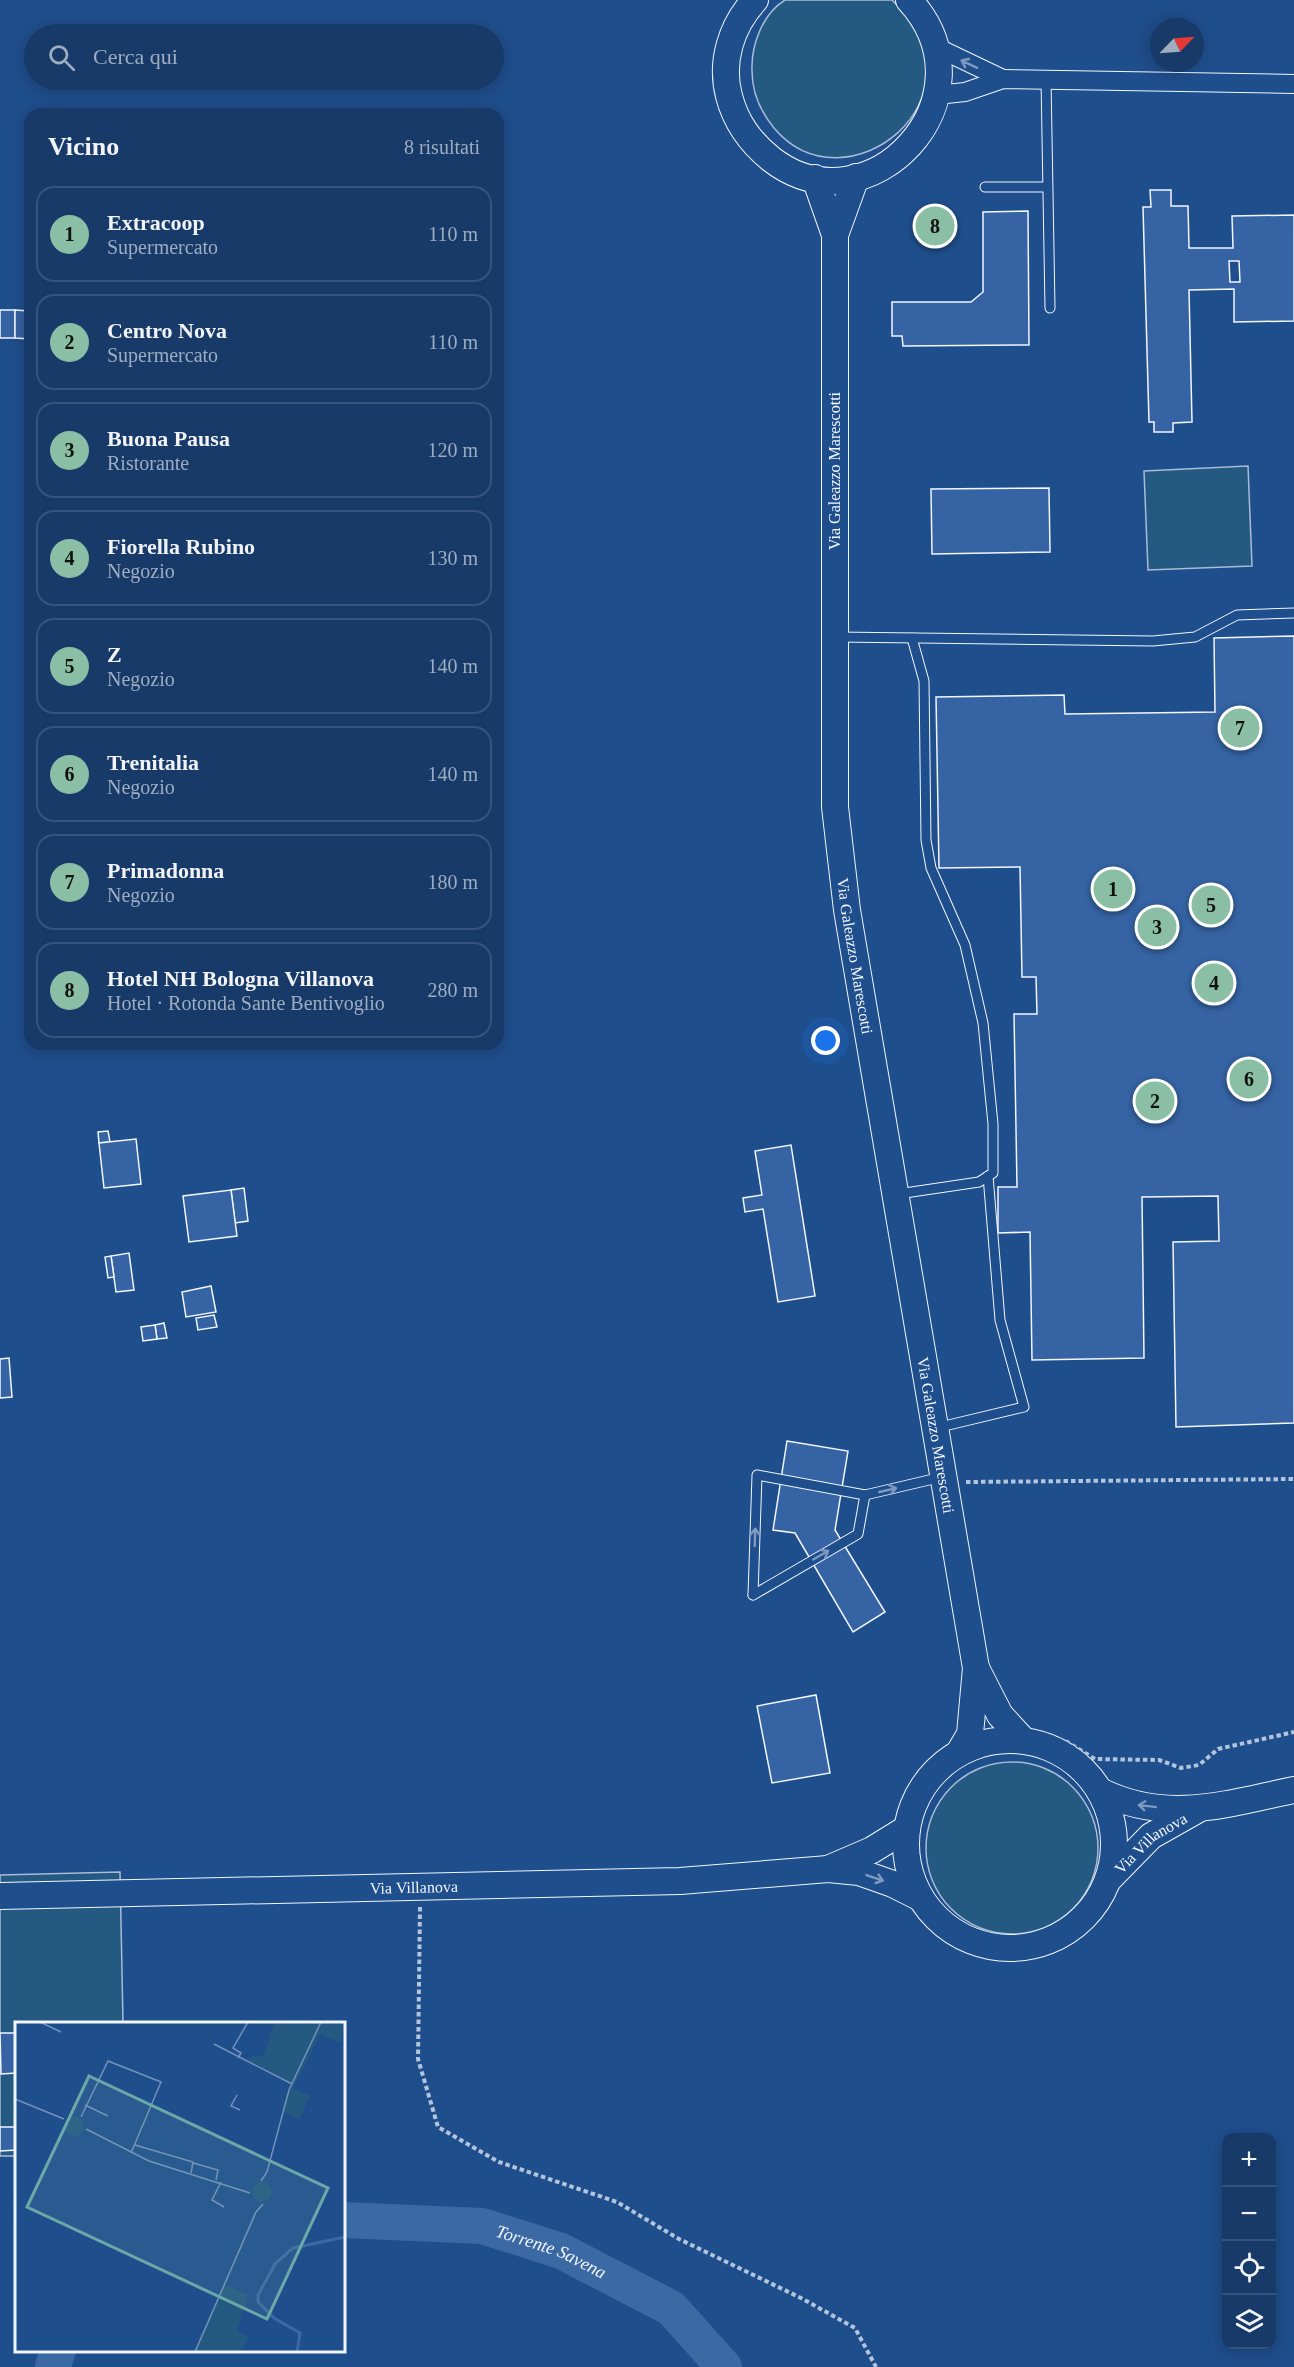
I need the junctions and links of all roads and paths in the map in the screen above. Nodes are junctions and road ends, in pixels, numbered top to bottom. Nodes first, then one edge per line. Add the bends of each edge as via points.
1 (755, 0) edge
2 (909, 0) edge
3 (936, 47) junction
4 (1003, 79) junction
5 (1046, 80) junction
6 (1294, 84) edge
7 (937, 95) junction
8 (856, 177) junction
9 (815, 178) junction
10 (985, 187) dead end
11 (1047, 187) junction
12 (835, 235) junction
13 (1050, 308) dead end
14 (1294, 613) edge
15 (833, 637) junction
16 (912, 638) junction
17 (988, 1176) junction
18 (895, 1194) junction
19 (934, 1428) junction
20 (1294, 1479) edge
21 (954, 1480) junction
22 (966, 1489) dead end
23 (865, 1495) junction
24 (976, 1668) junction
25 (1294, 1732) edge
26 (1029, 1735) junction
27 (960, 1751) junction
28 (1294, 1790) edge
29 (1100, 1791) junction
30 (1197, 1810) junction
31 (906, 1829) junction
32 (828, 1869) junction
33 (1108, 1880) junction
34 (420, 1887) junction
35 (0, 1896) edge
36 (919, 1896) junction
37 (876, 2367) edge

1 - 9 street via 743,14 729,46 725,81 734,116 753,145 781,167
2 - 3 street via 922,14
4 -> 3 street
3 - 7 street
4 - 5 street
4 - 7 street via 965,92
5 - 6 street
5 - 11 lane
7 - 8 street via 927,124 909,148 884,166
8 - 9 street
8 - 12 street, Via Galeazzo Marescotti
9 - 12 street, Via Galeazzo Marescotti
10 - 11 lane
11 - 13 lane
12 - 15 street, Via Galeazzo Marescotti
14 - 16 lane via 1236,615 1196,637 1153,641
15 - 16 lane
15 - 18 street, Via Galeazzo Marescotti via 835,807 847,910
16 - 17 lane via 924,681 926,840 931,868 965,945 983,1023 993,1124 993,1173
17 - 18 lane via 979,1182
17 - 19 lane via 1000,1320 1024,1407
18 - 19 street, Via Galeazzo Marescotti
19 - 21 street, Via Galeazzo Marescotti
20 - 21 path
21 - 22 path
23 -> 21 lane
21 - 24 street, Via Galeazzo Marescotti
23 - 23 lane via 858,1534 753,1595 757,1475
24 - 26 street, Via Galeazzo Marescotti via 1000,1715
24 - 27 street, Via Galeazzo Marescotti via 970,1734
25 - 26 path via 1218,1749 1199,1765 1181,1768 1159,1760 1095,1760 1067,1742
26 - 27 street via 994,1740
26 - 29 street via 1080,1767
27 - 31 street via 925,1782
28 - 30 street, Via Villanova
30 -> 29 street, Via Villanova via 1122,1802
29 - 33 street via 1111,1820 1114,1850
30 - 33 street, Via Villanova via 1151,1836
31 - 32 street, Via Villanova via 872,1850
31 - 36 street via 905,1852
32 - 34 street, Via Villanova via 680,1881
32 -> 36 street, Via Villanova via 859,1872
33 - 36 street via 1094,1906 1073,1927 1048,1942 1019,1948 989,1947 962,1937 938,1920
34 - 35 street, Via Villanova
34 - 37 path via 418,2059 438,2127 499,2162 617,2202 679,2239 810,2303 855,2328

